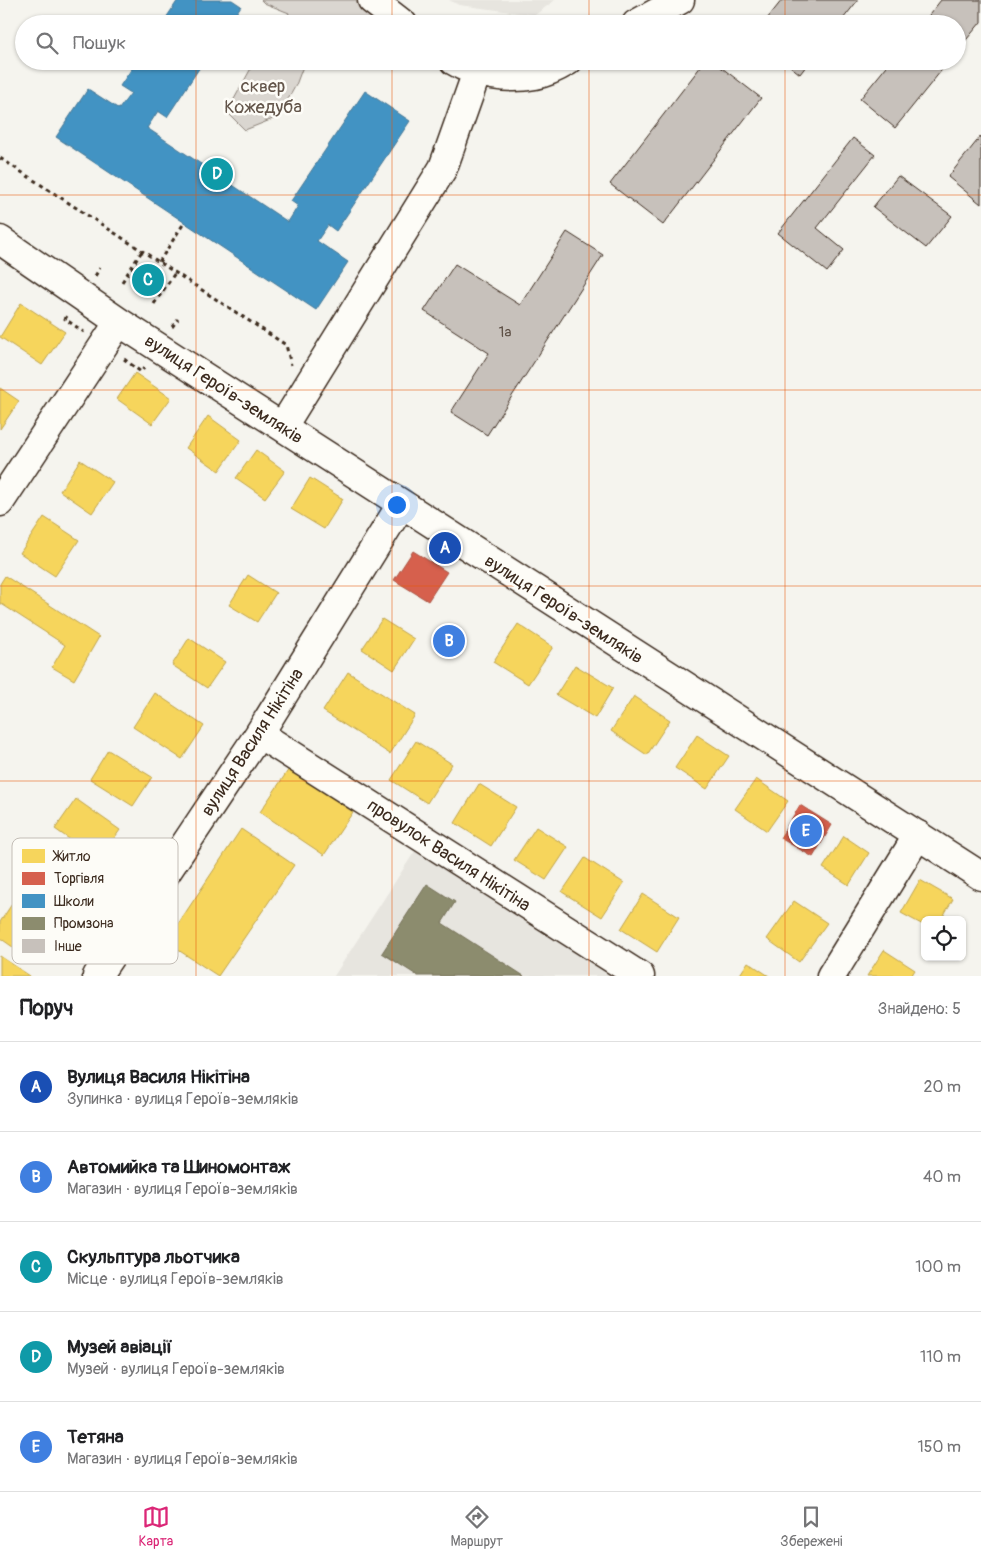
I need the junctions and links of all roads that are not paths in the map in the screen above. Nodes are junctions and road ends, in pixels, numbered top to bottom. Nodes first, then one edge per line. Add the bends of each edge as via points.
1 (372, 0) edge
2 (680, 0) edge
3 (391, 15) edge
4 (652, 15) edge
5 (464, 70) edge
6 (480, 70) edge
7 (547, 70) edge
8 (0, 240) edge
9 (119, 322) junction
10 (283, 426) junction
11 (0, 502) edge
12 (402, 505) junction
13 (259, 734) junction
14 (918, 835) junction
15 (178, 855) edge
16 (981, 876) edge
17 (105, 964) edge
18 (97, 976) edge
19 (640, 976) edge
20 (831, 976) edge

1 - 3 main road
2 - 4 main road
5 - 10 main road via 443,168
6 - 7 main road via 503,76 535,75
8 - 9 main road, вулиця Героїв-земляків
9 - 10 main road, вулиця Героїв-земляків
9 - 11 main road
10 - 12 main road, вулиця Героїв-земляків
12 - 13 main road, вулиця Василя Нікітіна
12 - 14 main road, вулиця Героїв-земляків
13 - 15 main road, вулиця Василя Нікітіна
13 - 19 main road, провулок Василя Нікітіна
14 - 16 main road, вулиця Героїв-земляків
14 - 20 main road
17 - 18 main road, вулиця Василя Нікітіна

